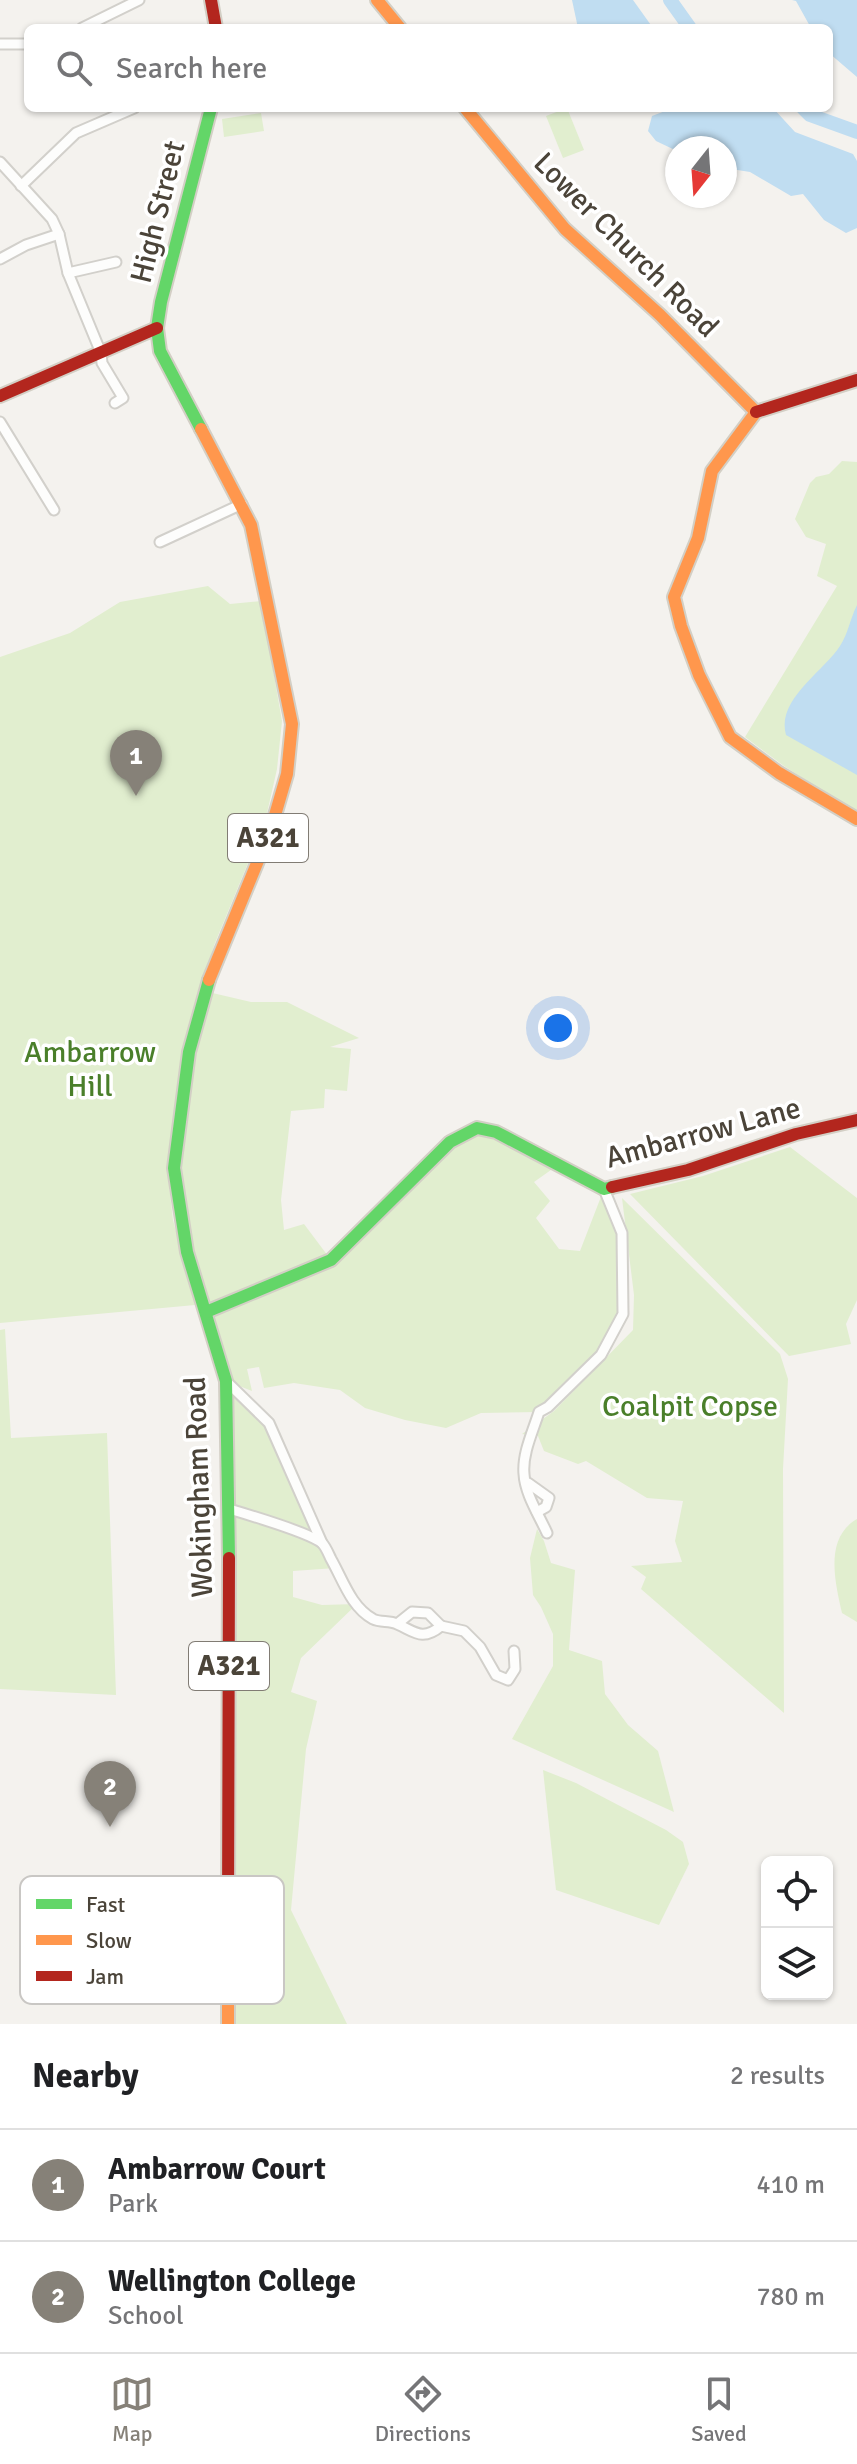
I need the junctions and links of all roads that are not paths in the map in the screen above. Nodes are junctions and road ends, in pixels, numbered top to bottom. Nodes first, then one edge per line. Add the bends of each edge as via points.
1 (139, 0) edge
2 (211, 0) edge
3 (377, 0) edge
4 (90, 24) edge
5 (215, 24) edge
6 (397, 24) edge
7 (0, 44) edge
8 (24, 44) edge
9 (125, 112) edge
10 (210, 112) edge
11 (468, 112) edge
12 (0, 162) edge
13 (21, 186) junction
14 (59, 234) junction
15 (0, 259) edge
16 (116, 262) dead end
17 (68, 273) junction
18 (157, 328) junction
19 (135, 339) junction
20 (160, 351) junction
21 (101, 353) junction
22 (857, 380) edge
23 (0, 396) edge
24 (115, 403) dead end
25 (756, 412) junction
26 (0, 422) edge
27 (242, 504) junction
28 (54, 510) dead end
29 (160, 542) dead end
30 (857, 819) edge
31 (857, 1120) edge
32 (604, 1189) junction
33 (206, 1312) junction
34 (226, 1381) junction
35 (526, 1482) junction
36 (229, 1509) junction
37 (537, 1512) junction
38 (547, 1533) dead end
39 (322, 1543) junction
40 (397, 1624) junction
41 (441, 1626) junction
42 (514, 1651) dead end
43 (228, 1876) edge
44 (228, 2004) edge
45 (228, 2024) edge

1 - 4 street
2 - 5 street
3 - 6 street
7 - 8 street
9 - 13 street via 76,133
10 - 18 street, High Street / A321
11 - 25 street, Lower Church Road via 565,229
12 - 13 street
13 - 14 street
14 - 15 street
14 - 17 street
16 - 17 street
17 - 21 street
18 - 19 street
18 - 20 street, Wokingham Road / A321
19 - 20 street
19 - 21 street
20 - 27 street, Wokingham Road / A321
21 - 23 street
21 - 24 street via 123,398
22 - 25 street
25 - 30 street via 712,471 698,538 674,597 681,626 730,737
26 - 28 street
27 - 29 street
27 - 33 street, Wokingham Road / A321 via 251,525 292,724 287,774 271,829 207,980 189,1052 174,1168 180,1219
31 - 32 street, Ambarrow Lane
32 - 33 street, Ambarrow Lane via 496,1132 477,1128 450,1142 331,1260
32 - 35 street via 622,1233 623,1314 601,1355 539,1412 528,1444
33 - 34 street, Wokingham Road / A321
34 - 36 street, Wokingham Road / A321
34 - 39 street via 269,1423
35 - 37 street
35 - 37 street via 549,1498
36 - 39 street
36 - 43 street, Wokingham Road / A321
37 - 38 street
39 - 40 street via 348,1593 367,1615
40 - 41 street via 422,1635
40 - 41 street via 412,1612 428,1613
41 - 42 street via 464,1631 496,1675 508,1680 515,1669
44 - 45 street, Wokingham Road / A321

